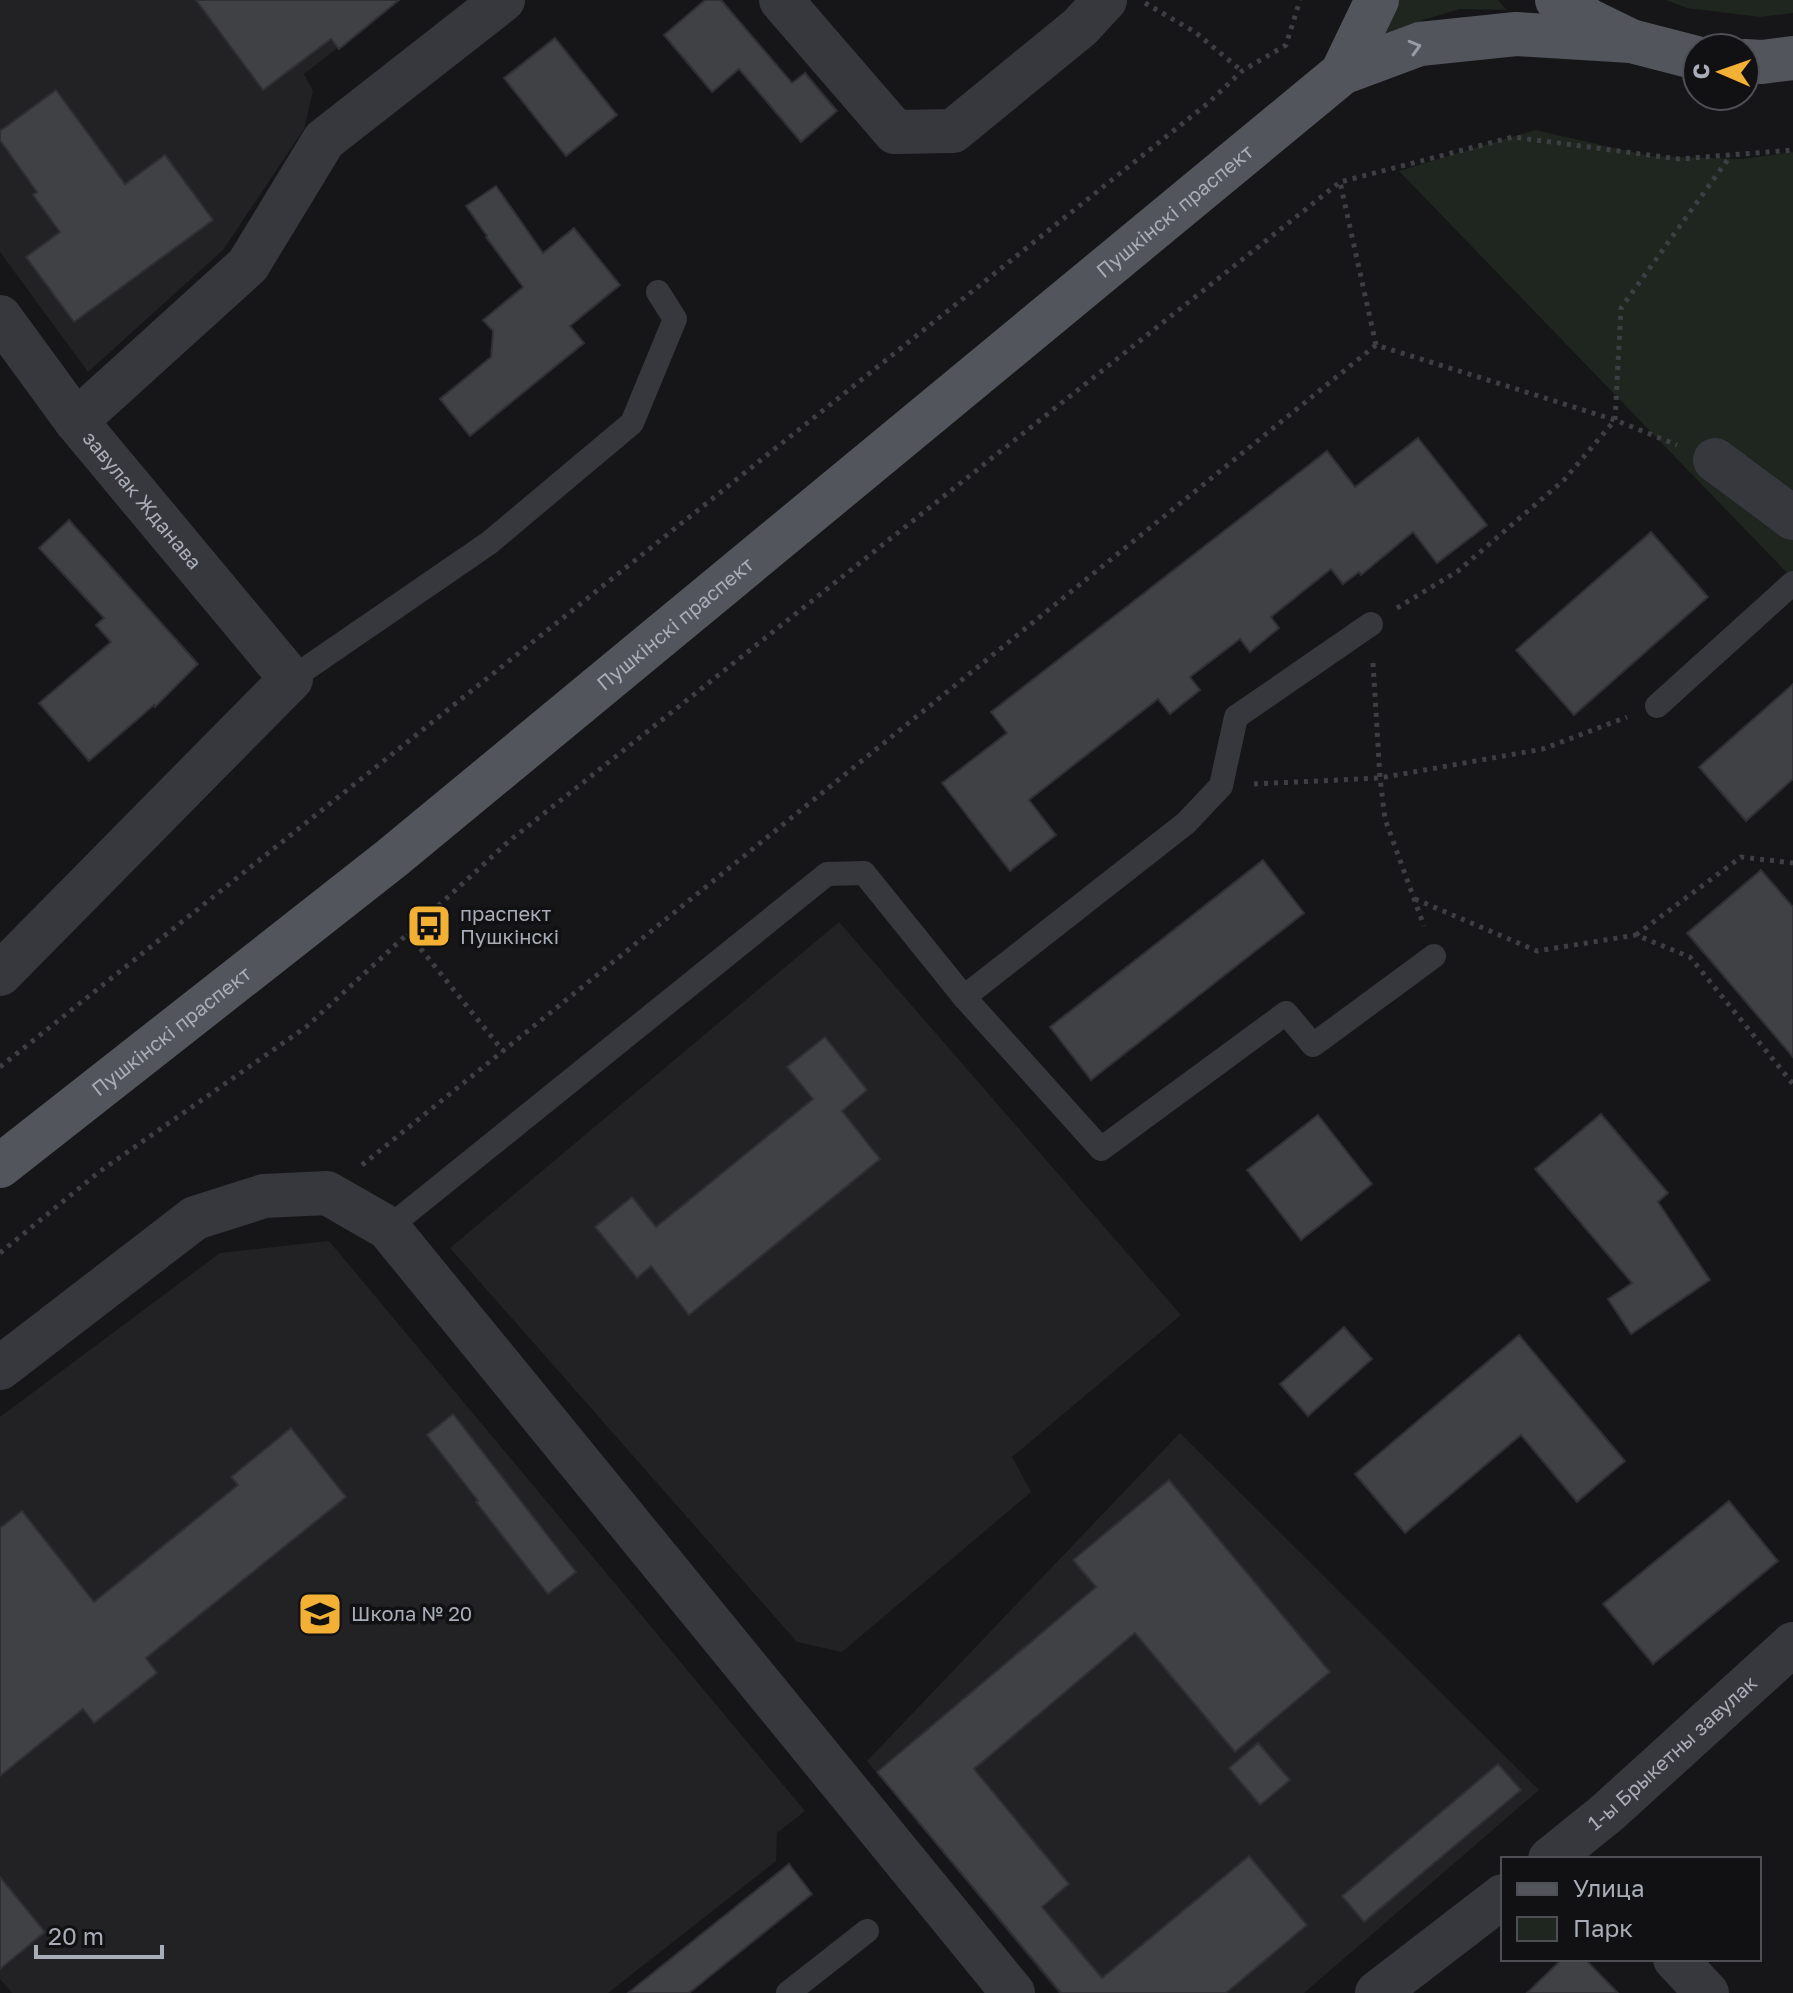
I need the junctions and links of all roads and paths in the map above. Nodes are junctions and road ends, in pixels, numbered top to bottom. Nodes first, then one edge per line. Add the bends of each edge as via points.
1 (503, 0) edge
2 (781, 0) edge
3 (1105, 0) edge
4 (1140, 0) edge
5 (1300, 0) edge
6 (1377, 0) edge
7 (1557, 0) edge
8 (1631, 41) junction
9 (1681, 54) edge
10 (1793, 58) edge
11 (1761, 62) edge
12 (1242, 71) junction
13 (1342, 73) junction
14 (1793, 150) edge
15 (1731, 155) junction
16 (1340, 182) junction
17 (658, 292) dead end
18 (0, 317) edge
19 (1376, 345) junction
20 (1615, 420) junction
21 (76, 421) junction
22 (1715, 460) joint
23 (1793, 518) edge
24 (1793, 583) edge
25 (1371, 624) junction
26 (291, 679) junction
27 (1657, 706) joint
28 (1380, 778) junction
29 (1221, 786) junction
30 (1793, 863) edge
31 (1414, 899) junction
32 (408, 933) junction
33 (1636, 935) junction
34 (1434, 956) joint
35 (0, 974) edge
36 (964, 997) junction
37 (503, 1051) junction
38 (0, 1067) edge
39 (1793, 1084) edge
40 (0, 1166) edge
41 (327, 1193) junction
42 (388, 1228) junction
43 (0, 1253) edge
44 (0, 1368) edge
45 (1793, 1644) edge
46 (1565, 1855) edge
47 (1501, 1898) edge
48 (867, 1931) dead end
49 (1677, 1961) edge
50 (788, 1993) edge
51 (1013, 1993) edge
52 (1377, 1993) edge
53 (1707, 1993) edge

1 - 21 street via 324,140 248,265
2 - 3 street via 895,132 938,132 953,131 1080,27
4 - 12 path via 1195,32
5 - 12 path via 1286,45
6 - 13 main road
7 - 8 main road
8 - 9 main road
13 -> 8 main road via 1420,44 1516,34
10 - 11 main road
12 - 38 path
13 - 40 main road, Пушкінскі праспект via 392,858
14 - 15 path
15 - 16 path via 1679,159 1513,137
15 - 20 path via 1621,308
16 - 19 path
16 - 32 path via 521,832
17 - 26 lane via 675,319 632,423 489,543
18 - 21 street, завулак Жданава
19 - 20 path
19 - 37 path
20 - 22 path
20 - 25 path via 1564,480 1458,571
21 - 26 street, завулак Жданава
22 - 23 street
24 - 27 lane
25 - 28 path
25 - 29 lane via 1236,717
26 - 35 street
27 - 28 path via 1543,749
28 - 29 path
28 - 31 path via 1385,819
29 - 36 lane via 1186,823
30 - 33 path via 1741,857
31 - 33 path via 1537,951
31 - 34 path
32 - 37 path
32 - 43 path via 306,1027 99,1172
33 - 39 path via 1690,957
34 - 36 lane via 1313,1045 1286,1013 1101,1149
36 - 42 lane via 864,873 827,874
37 - 41 path
41 - 42 street
41 - 44 street via 264,1196 195,1218
42 - 51 street
45 - 46 street, 1-ы Брыкетны завулак
47 - 52 street
48 - 50 lane
49 - 53 street

